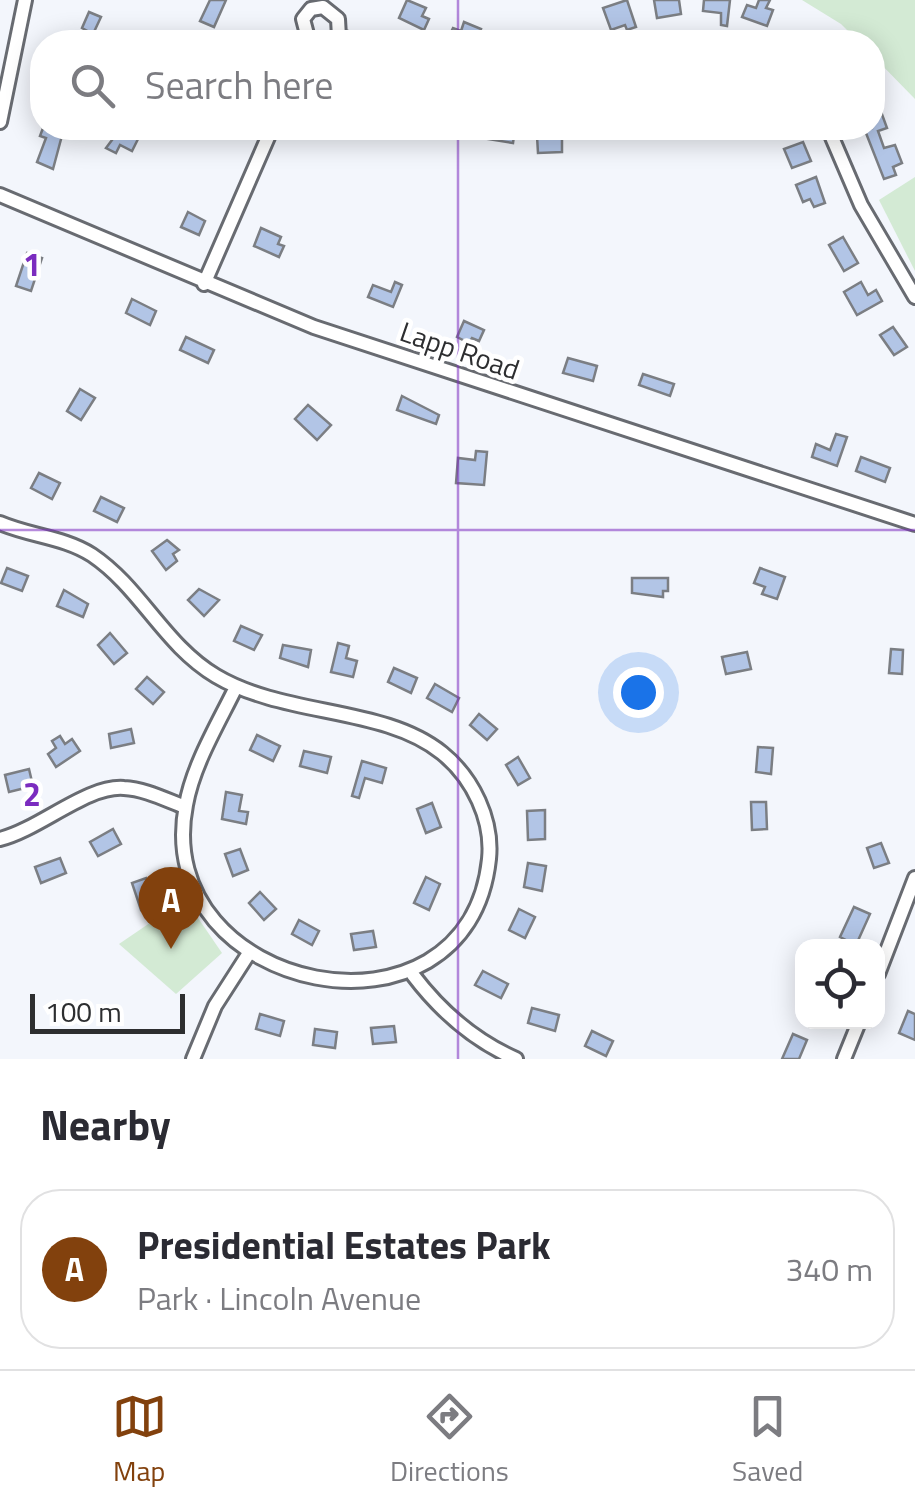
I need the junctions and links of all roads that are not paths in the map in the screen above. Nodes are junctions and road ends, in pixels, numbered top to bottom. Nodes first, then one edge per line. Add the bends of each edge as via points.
1 (25, 0) edge
2 (308, 30) edge
3 (338, 30) edge
4 (0, 122) edge
5 (267, 140) edge
6 (833, 140) edge
7 (0, 195) edge
8 (204, 284) junction
9 (915, 297) edge
10 (0, 523) edge
11 (915, 524) edge
12 (236, 687) junction
13 (185, 807) junction
14 (0, 839) edge
15 (915, 878) edge
16 (249, 953) junction
17 (885, 956) edge
18 (413, 976) junction
19 (856, 1029) edge
20 (193, 1059) edge
21 (516, 1059) edge
22 (844, 1059) edge

1 - 4 street
2 - 3 street via 303,20 317,7 334,13
5 - 8 street
6 - 9 street via 861,205
7 - 8 street, Lapp Road
8 - 11 street, Lapp Road via 557,410
10 - 12 street via 93,556 186,655
12 - 13 street
12 - 18 street via 414,736 442,753 475,795 490,830 478,905 454,947
13 - 14 street via 140,790 109,788
13 - 16 street via 186,850 198,893 215,921
15 - 17 street
16 - 18 street via 289,977 329,989 379,987
16 - 20 street via 215,1006
18 - 21 street via 474,1038
19 - 22 street

